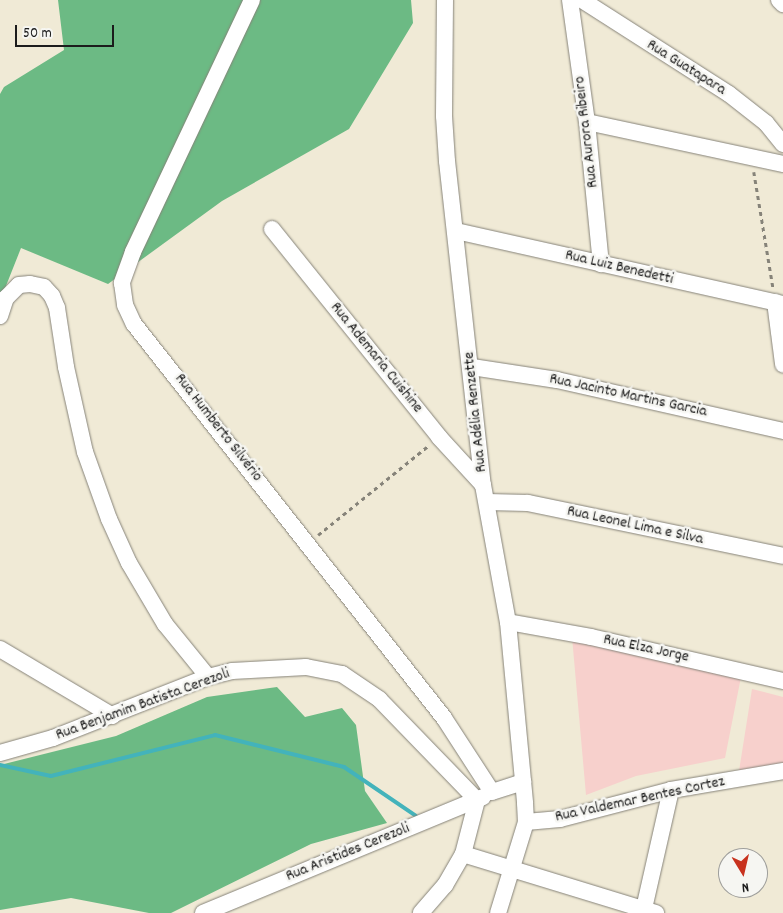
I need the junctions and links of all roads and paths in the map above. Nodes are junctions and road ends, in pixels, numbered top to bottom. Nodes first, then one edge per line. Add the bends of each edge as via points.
1 (252, 0) edge
2 (445, 0) edge
3 (570, 0) edge
4 (582, 0) edge
5 (779, 0) edge
6 (783, 4) edge
7 (587, 122) junction
8 (783, 144) edge
9 (752, 158) junction
10 (783, 164) edge
11 (272, 229) dead end
12 (456, 231) junction
13 (601, 264) junction
14 (779, 303) edge
15 (0, 316) edge
16 (783, 364) edge
17 (472, 367) junction
18 (783, 431) edge
19 (439, 437) junction
20 (483, 485) junction
21 (487, 502) junction
22 (308, 543) junction
23 (783, 556) edge
24 (508, 622) junction
25 (0, 649) edge
26 (208, 677) junction
27 (783, 681) edge
28 (113, 716) junction
29 (0, 753) edge
30 (783, 771) edge
31 (523, 782) junction
32 (671, 790) junction
33 (492, 792) junction
34 (477, 800) junction
35 (526, 822) junction
36 (463, 854) junction
37 (512, 871) junction
38 (648, 912) edge
39 (203, 913) edge
40 (421, 913) edge
41 (498, 913) edge

1 - 22 street, Rua Humberto Silvério via 133,252 122,283 122,295 134,324
2 - 12 street, Rua Adélia Renzette via 444,116
3 - 7 street, Rua Aurora Ribeiro
4 - 8 street, Rua Guatapara via 729,94 766,123
5 - 6 street
7 - 9 street
7 - 13 street, Rua Aurora Ribeiro
9 - 10 street
9 - 14 path
11 - 19 street, Rua Ademaria Cuishine
12 - 13 street, Rua Luiz Benedetti
12 - 17 street, Rua Adélia Renzette
13 - 14 street, Rua Luiz Benedetti
14 - 16 street
15 - 26 street via 11,290 30,284 44,287 52,296 85,452 109,518 129,563 165,624
17 - 18 street, Rua Jacinto Martins Garcia via 557,380
17 - 20 street, Rua Adélia Renzette
19 - 20 street, Rua Ademaria Cuishine
19 - 22 path
20 - 21 street, Rua Adélia Renzette
21 - 23 street, Rua Leonel Lima e Silva via 528,503
21 - 24 street, Rua Adélia Renzette
22 - 33 street, Rua Humberto Silvério via 444,718
24 - 27 street, Rua Elza Jorge via 591,637
24 - 31 street, Rua Adélia Renzette
25 - 28 street
26 - 28 street, Rua Benjamim Batista Cerezoli
26 - 34 street, Rua Benjamim Batista Cerezoli via 269,667 306,666 342,674 378,699
28 - 29 street, Rua Benjamim Batista Cerezoli
30 - 32 street, Rua Valdemar Bentes Cortez
31 - 33 street
31 - 35 street, Rua Adélia Renzette
32 - 35 street, Rua Valdemar Bentes Cortez via 560,819
32 - 38 street
33 - 34 street, Rua Aristides Cerezoli
34 - 36 street
34 - 39 street, Rua Aristides Cerezoli
35 - 37 street
36 - 37 street
36 - 40 street
37 - 38 street
37 - 41 street

